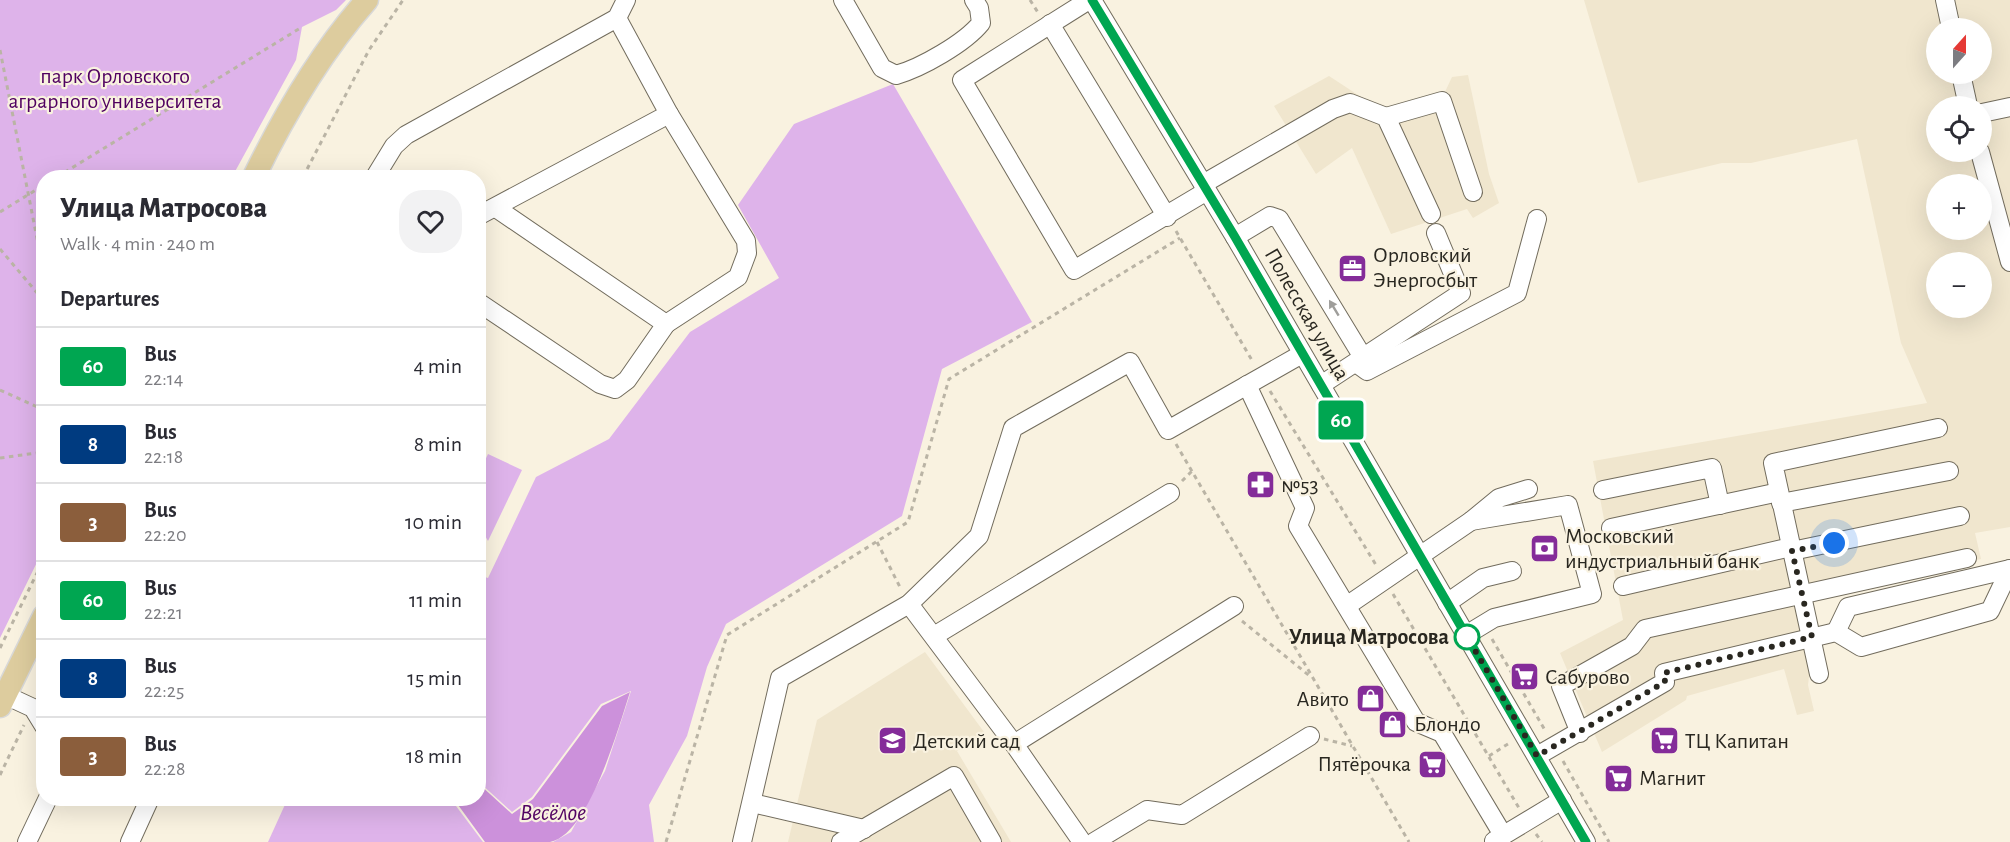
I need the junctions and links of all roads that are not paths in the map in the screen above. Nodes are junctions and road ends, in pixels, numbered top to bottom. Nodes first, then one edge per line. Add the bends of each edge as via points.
1 (367, 0) edge
2 (626, 0) edge
3 (843, 0) edge
4 (974, 0) edge
5 (1090, 0) edge
6 (1946, 0) edge
7 (617, 18) junction
8 (1950, 18) edge
9 (1050, 24) junction
10 (2010, 106) edge
11 (1992, 110) edge
12 (669, 114) junction
13 (1386, 117) junction
14 (1983, 162) edge
15 (257, 170) edge
16 (379, 170) edge
17 (1205, 188) junction
18 (1473, 192) dead end
19 (496, 208) junction
20 (486, 212) edge
21 (1431, 214) dead end
22 (1167, 217) junction
23 (1537, 219) dead end
24 (1436, 232) dead end
25 (1235, 237) junction
26 (2010, 262) edge
27 (486, 307) edge
28 (666, 324) junction
29 (1302, 354) junction
30 (1360, 361) junction
31 (1254, 381) junction
32 (1321, 386) junction
33 (1938, 428) dead end
34 (1949, 471) dead end
35 (1528, 489) dead end
36 (1603, 490) dead end
37 (1170, 493) dead end
38 (1780, 497) junction
39 (1720, 505) junction
40 (1960, 516) dead end
41 (1471, 521) junction
42 (1611, 528) dead end
43 (1791, 549) junction
44 (1419, 557) junction
45 (1967, 558) dead end
46 (2010, 569) edge
47 (1512, 571) dead end
48 (1623, 586) dead end
49 (1802, 595) junction
50 (1447, 603) junction
51 (909, 604) junction
52 (1348, 605) junction
53 (1231, 608) road end
54 (36, 632) edge
55 (1836, 632) junction
56 (1466, 635) junction
57 (934, 636) junction
58 (1812, 637) junction
59 (1819, 674) dead end
60 (3, 700) edge
61 (36, 713) edge
62 (1580, 733) junction
63 (1310, 736) road end
64 (1014, 744) junction
65 (1537, 756) junction
66 (1562, 800) junction
67 (752, 803) junction
68 (44, 806) edge
69 (146, 806) edge
70 (864, 829) junction
71 (1498, 838) edge
72 (27, 842) edge
73 (130, 842) edge
74 (742, 842) edge
75 (841, 842) edge
76 (992, 842) edge
77 (1082, 842) edge
78 (1094, 842) edge
79 (1586, 842) edge

1 - 15 main road via 330,43 284,116
2 - 7 street
3 - 4 street via 882,68 896,75 910,71 972,34 981,23
5 - 9 street
5 - 17 street, Полесская улица
6 - 8 street
7 - 12 street
7 - 16 street via 406,135
9 - 22 street
9 - 22 street via 962,80 1074,270
10 - 11 street
12 - 19 street
12 - 28 street via 746,241 747,253 738,277
13 - 17 street via 1350,103 1333,109
13 - 18 street via 1442,101
13 - 21 street
14 - 26 street
17 - 22 street
17 - 25 street, Полесская улица
19 - 20 street
19 - 28 street
23 - 30 street via 1517,293 1367,371
24 - 30 street via 1461,293
25 - 29 street, Полесская улица
30 -> 25 street via 1280,219 1270,216
27 - 28 street via 600,384 615,390 627,380
29 - 31 street
29 - 32 street, Полесская улица
30 - 32 street
31 - 51 street via 1168,430 1130,362 1013,428 979,536
31 - 52 street via 1305,508 1298,526
32 - 44 street, Полесская улица
33 - 38 street via 1773,463
34 - 38 street
35 - 41 street via 1498,498
36 - 39 street via 1712,468
37 - 57 street
38 - 39 street
38 - 43 street
39 - 42 street
40 - 43 street
41 - 44 street
41 - 56 street via 1568,504 1592,594 1494,618
43 - 48 street
43 - 49 street
44 - 50 street, Полесская улица
44 - 52 street
45 - 49 street
46 - 55 street via 1848,607
46 - 55 street via 1990,611 1861,647
47 - 50 street via 1483,578
49 - 58 street
49 - 62 street via 1645,629 1632,646 1561,686
50 - 56 street, Полесская улица
51 - 57 street
51 - 67 street via 780,678
52 - 71 street via 1416,722 1442,733
53 - 64 street
54 - 60 main road
55 - 58 street
56 - 65 street, Полесская улица
57 - 64 street
58 - 59 street
58 - 62 street via 1664,673 1665,682
60 - 61 street via 33,708
62 - 65 street
63 - 78 street via 1182,815 1147,810
64 - 77 street
65 - 66 street, Полесская улица
66 - 71 street
66 - 79 street, Полесская улица
67 - 70 street
67 - 74 street
68 - 72 street
69 - 73 street
70 - 75 street
70 - 76 street via 954,776

